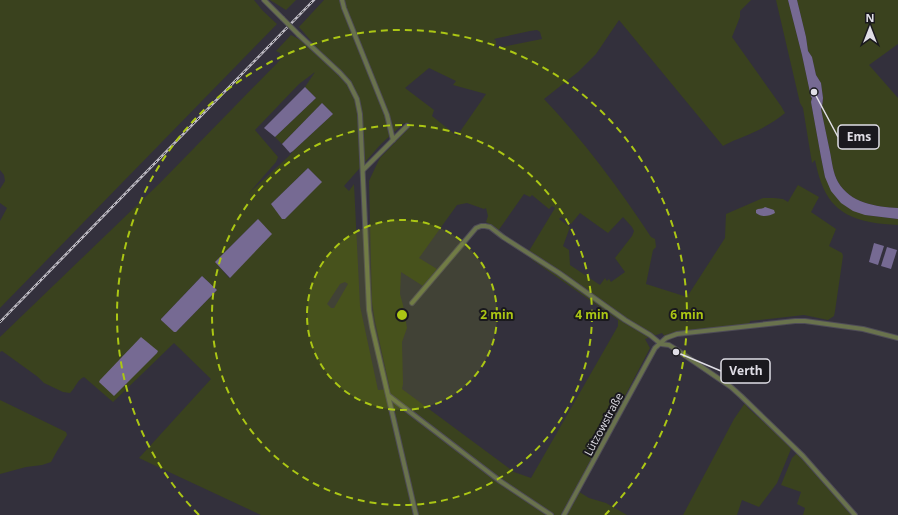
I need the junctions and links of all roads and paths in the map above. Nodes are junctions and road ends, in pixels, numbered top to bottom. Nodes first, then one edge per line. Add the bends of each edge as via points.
1 (264, 0) edge
2 (342, 0) edge
3 (407, 126) dead end
4 (393, 140) junction
5 (363, 170) junction
6 (412, 303) dead end
7 (898, 338) edge
8 (661, 344) junction
9 (388, 395) junction
10 (416, 515) edge
11 (551, 515) edge
12 (564, 515) edge
13 (855, 515) edge

1 - 5 street, bridge via 342,75 353,89 360,114
2 - 4 street via 387,116
3 - 4 street
4 - 5 street
5 - 9 street via 368,310
6 - 8 street via 476,228 485,226 560,273
7 - 8 street, Lützowstraße via 863,329 796,321 677,334 666,338
8 - 12 street, Lützowstraße via 654,348
8 - 13 street via 669,345 692,359 742,396 803,456
9 - 10 street
9 - 11 street via 500,482

